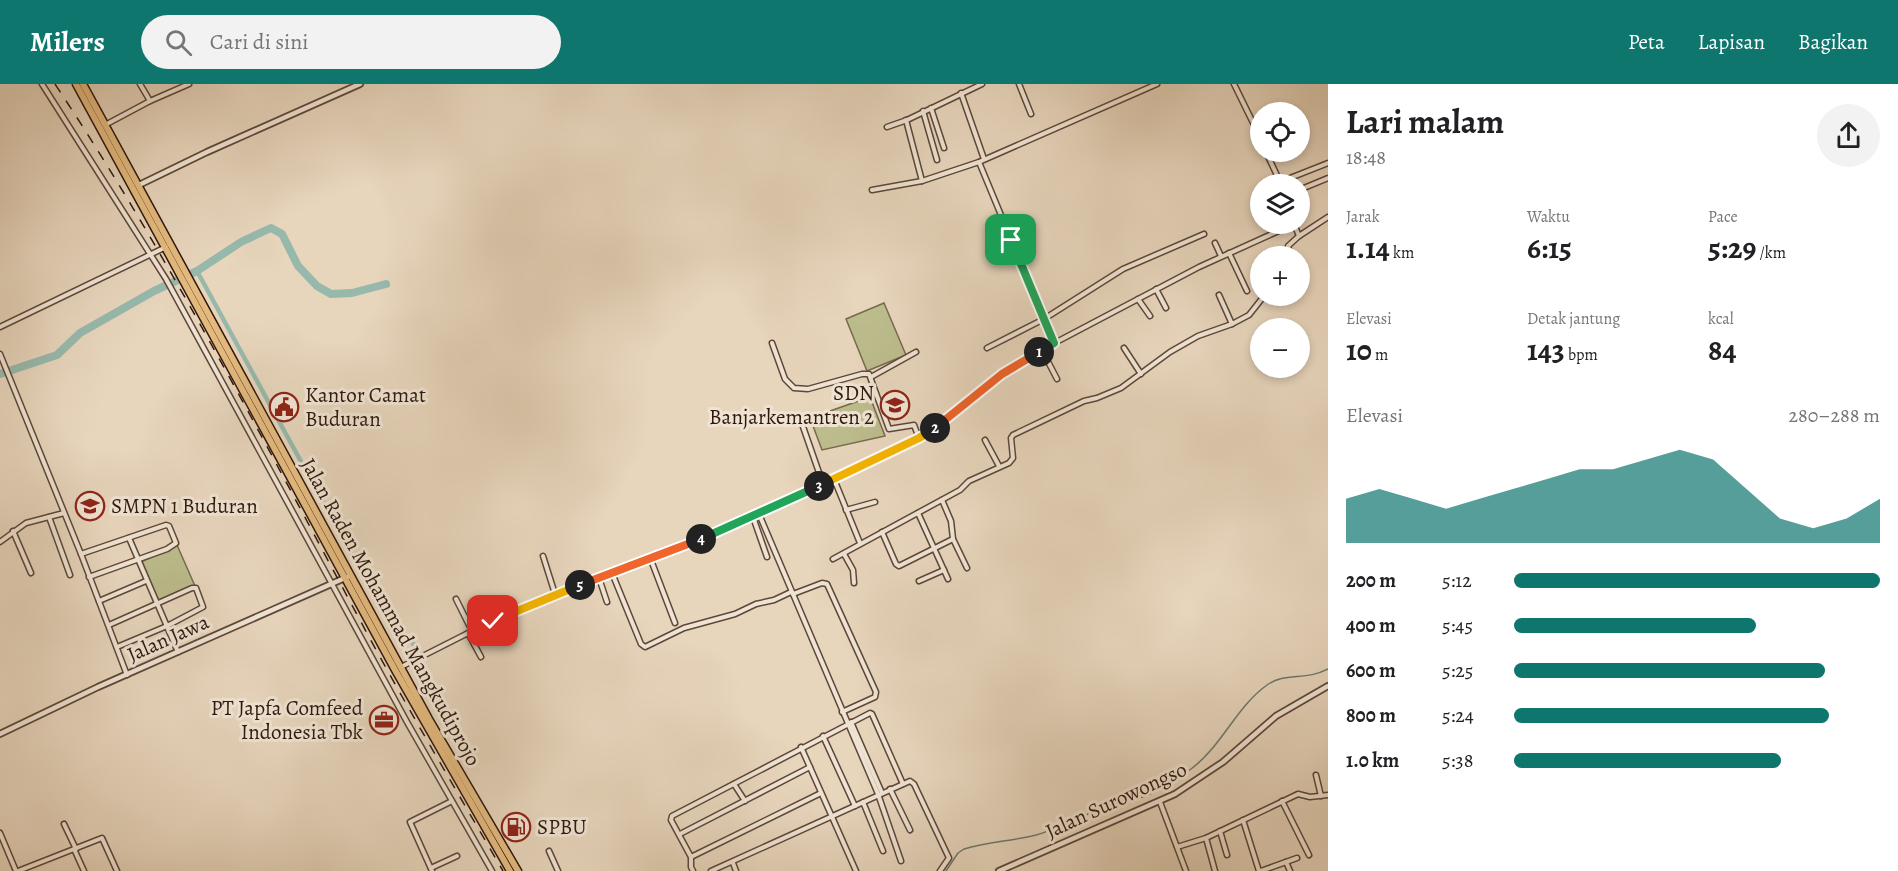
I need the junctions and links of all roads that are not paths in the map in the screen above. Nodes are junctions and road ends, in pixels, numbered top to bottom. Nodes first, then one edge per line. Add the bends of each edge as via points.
1 (42, 84) edge
2 (76, 84) edge
3 (83, 84) edge
4 (140, 84) edge
5 (173, 84) edge
6 (189, 84) edge
7 (360, 84) edge
8 (982, 84) edge
9 (1020, 84) edge
10 (1157, 84) edge
11 (1234, 84) edge
12 (175, 89) junction
13 (961, 93) junction
14 (150, 101) junction
15 (931, 108) junction
16 (922, 111) junction
17 (1031, 114) dead end
18 (1250, 117) edge
19 (906, 120) junction
20 (105, 125) junction
21 (887, 127) dead end
22 (944, 148) dead end
23 (984, 159) junction
24 (937, 160) dead end
25 (979, 162) junction
26 (1328, 163) edge
27 (1302, 174) edge
28 (1328, 178) edge
29 (922, 181) junction
30 (139, 185) junction
31 (1310, 185) edge
32 (872, 190) dead end
33 (1328, 217) edge
34 (1204, 234) dead end
35 (1299, 236) junction
36 (1215, 243) dead end
37 (1288, 246) edge
38 (166, 247) junction
39 (1229, 253) junction
40 (150, 254) junction
41 (1221, 256) junction
42 (181, 271) junction
43 (1156, 289) junction
44 (1247, 291) dead end
45 (1219, 295) dead end
46 (1138, 299) junction
47 (1256, 306) edge
48 (1166, 308) dead end
49 (1150, 316) dead end
50 (1044, 319) junction
51 (1232, 324) junction
52 (0, 327) edge
53 (772, 343) dead end
54 (1054, 343) junction
55 (987, 348) dead end
56 (1124, 348) dead end
57 (1041, 350) junction
58 (916, 352) dead end
59 (0, 354) edge
60 (1141, 374) junction
61 (871, 377) junction
62 (1057, 380) dead end
63 (801, 421) dead end
64 (919, 438) junction
65 (985, 440) dead end
66 (999, 466) junction
67 (834, 479) junction
68 (823, 484) junction
69 (942, 500) junction
70 (874, 502) dead end
71 (846, 510) junction
72 (64, 513) junction
73 (918, 513) junction
74 (759, 514) junction
75 (49, 517) junction
76 (753, 517) junction
77 (13, 531) junction
78 (882, 532) junction
79 (129, 538) junction
80 (953, 539) junction
81 (0, 542) edge
82 (860, 543) junction
83 (935, 549) junction
84 (81, 554) junction
85 (844, 554) junction
86 (543, 556) dead end
87 (767, 557) dead end
88 (138, 559) junction
89 (833, 559) dead end
90 (651, 560) junction
91 (967, 568) dead end
92 (944, 570) junction
93 (31, 573) dead end
94 (612, 573) junction
95 (69, 575) dead end
96 (348, 576) junction
97 (89, 577) junction
98 (599, 578) junction
99 (948, 579) dead end
100 (146, 581) junction
101 (919, 581) dead end
102 (855, 583) dead end
103 (333, 584) junction
104 (792, 593) junction
105 (555, 594) junction
106 (456, 599) dead end
107 (99, 601) junction
108 (607, 602) dead end
109 (156, 603) junction
110 (675, 622) dead end
111 (109, 625) junction
112 (167, 626) junction
113 (470, 632) junction
114 (117, 646) junction
115 (178, 652) junction
116 (482, 657) dead end
117 (401, 667) junction
118 (127, 675) junction
119 (1328, 686) edge
120 (842, 712) junction
121 (849, 723) junction
122 (0, 734) edge
123 (824, 736) junction
124 (801, 747) junction
125 (810, 767) junction
126 (1316, 775) dead end
127 (734, 784) junction
128 (903, 784) junction
129 (890, 789) junction
130 (821, 793) junction
131 (880, 793) junction
132 (1328, 795) edge
133 (1320, 796) junction
134 (452, 801) junction
135 (745, 801) junction
136 (1282, 801) junction
137 (862, 802) junction
138 (1160, 802) junction
139 (855, 806) junction
140 (832, 817) junction
141 (1243, 820) junction
142 (64, 824) dead end
143 (910, 830) dead end
144 (1220, 831) junction
145 (0, 833) edge
146 (680, 834) junction
147 (1206, 838) junction
148 (1177, 847) junction
149 (75, 849) junction
150 (549, 851) dead end
151 (883, 851) dead end
152 (1227, 855) dead end
153 (1309, 855) dead end
154 (457, 856) dead end
155 (691, 857) junction
156 (1297, 858) dead end
157 (901, 861) dead end
158 (1286, 862) junction
159 (733, 863) junction
160 (431, 870) edge
161 (691, 870) edge
162 (17, 871) edge
163 (84, 871) edge
164 (117, 871) edge
165 (492, 871) edge
166 (510, 871) edge
167 (518, 871) edge
168 (558, 871) edge
169 (711, 871) edge
170 (736, 871) edge
171 (856, 871) edge
172 (940, 871) edge
173 (999, 871) edge
174 (1186, 871) edge
175 (1215, 871) edge
176 (1260, 871) edge
177 (1290, 871) edge

1 - 40 street
2 - 38 highway, Jalan Raden Mohammad Mangkudiprojo
3 - 20 highway, Jalan Raden Mohammad Mangkudiprojo
4 - 14 street
5 - 12 street
6 - 12 street
7 - 30 street
8 - 13 street
9 - 17 street
10 - 23 street
11 - 18 street
12 - 14 street
13 - 15 street
13 - 23 street
14 - 20 street
15 - 16 street
15 - 22 street
16 - 19 street
16 - 24 street
19 - 21 street
19 - 29 street
20 - 30 highway, Jalan Raden Mohammad Mangkudiprojo
23 - 25 street
25 - 29 street
25 - 50 street
26 - 27 street
28 - 31 street
29 - 32 street
30 - 42 highway, Jalan Raden Mohammad Mangkudiprojo
33 - 35 street
34 - 50 street via 1123,269
35 - 37 street
35 - 39 street via 1294,224
36 - 41 street
38 - 40 street
38 - 42 highway, Jalan Raden Mohammad Mangkudiprojo
39 - 41 street
39 - 44 street
40 - 52 street
40 - 103 street
41 - 43 street
42 - 96 highway, Jalan Raden Mohammad Mangkudiprojo
43 - 46 street
43 - 48 street
45 - 51 street
46 - 49 street
46 - 54 street
47 - 51 street
50 - 54 street
50 - 55 street
51 - 60 street via 1198,336
53 - 61 street via 785,379 794,388 808,389 867,373
54 - 57 street
56 - 60 street
57 - 62 street
57 - 64 street via 1002,374
58 - 61 street
59 - 72 street
60 - 66 street via 1113,392 1084,401 1013,435 1013,458
61 - 64 street via 889,429 914,425
63 - 68 street
64 - 67 street
65 - 66 street
66 - 69 street
67 - 68 street
67 - 71 street
68 - 74 street
69 - 73 street
69 - 80 street
70 - 71 street
71 - 82 street
72 - 75 street
72 - 84 street
73 - 78 street
73 - 83 street
74 - 76 street
74 - 104 street
75 - 77 street
75 - 95 street
76 - 87 street
76 - 90 street
77 - 81 street
77 - 93 street
78 - 82 street
78 - 83 street via 897,566
79 - 84 street
79 - 88 street
79 - 88 street via 169,526 174,546
80 - 83 street
80 - 91 street
82 - 85 street
83 - 92 street
84 - 97 street
85 - 89 street
85 - 102 street
86 - 105 street
88 - 97 street
88 - 100 street
90 - 94 street
90 - 110 street
92 - 99 street
92 - 101 street
94 - 98 street
94 - 104 street via 645,647 693,625
96 - 103 street, Jalan Jawa
96 - 117 highway, Jalan Raden Mohammad Mangkudiprojo
96 - 166 highway, Jalan Raden Mohammad Mangkudiprojo via 420,714
97 - 107 street
98 - 105 street
98 - 108 street
100 - 107 street
100 - 109 street
103 - 115 street, Jalan Jawa
103 - 134 street
104 - 120 street
104 - 120 street via 827,584 876,692 875,697
105 - 113 street
106 - 113 street
107 - 111 street
109 - 111 street
109 - 112 street
109 - 112 street via 196,588 203,608
111 - 114 street
112 - 114 street
112 - 115 street
113 - 116 street
113 - 117 street
114 - 118 street
115 - 118 street, Jalan Jawa
117 - 167 highway, Jalan Raden Mohammad Mangkudiprojo
118 - 122 street, Jalan Jawa
119 - 138 street, Jalan Surowongso via 1276,716 1223,762
120 - 121 street
121 - 123 street
121 - 128 street via 873,714
121 - 131 street
123 - 124 street
123 - 139 street
124 - 125 street
124 - 127 street
125 - 130 street
125 - 135 street
126 - 133 street
127 - 135 street
127 - 146 street via 672,816
128 - 129 street
128 - 172 street via 914,783 949,858
129 - 131 street
129 - 143 street
130 - 140 street
130 - 155 street
131 - 137 street
131 - 157 street
132 - 133 street
133 - 136 street via 1298,794
134 - 160 street via 410,822
134 - 165 street
135 - 146 street
136 - 141 street
136 - 153 street
137 - 139 street
137 - 151 street
138 - 148 street
138 - 173 street, Jalan Surowongso
139 - 140 street
140 - 159 street
140 - 171 street
141 - 144 street
141 - 176 street
142 - 149 street
144 - 147 street
144 - 152 street
145 - 162 street
146 - 155 street
147 - 148 street
147 - 175 street
148 - 174 street
149 - 162 street
149 - 163 street
149 - 164 street via 102,837
150 - 168 street
154 - 160 street
155 - 161 street
156 - 158 street
158 - 176 street
158 - 177 street
159 - 169 street
159 - 170 street

